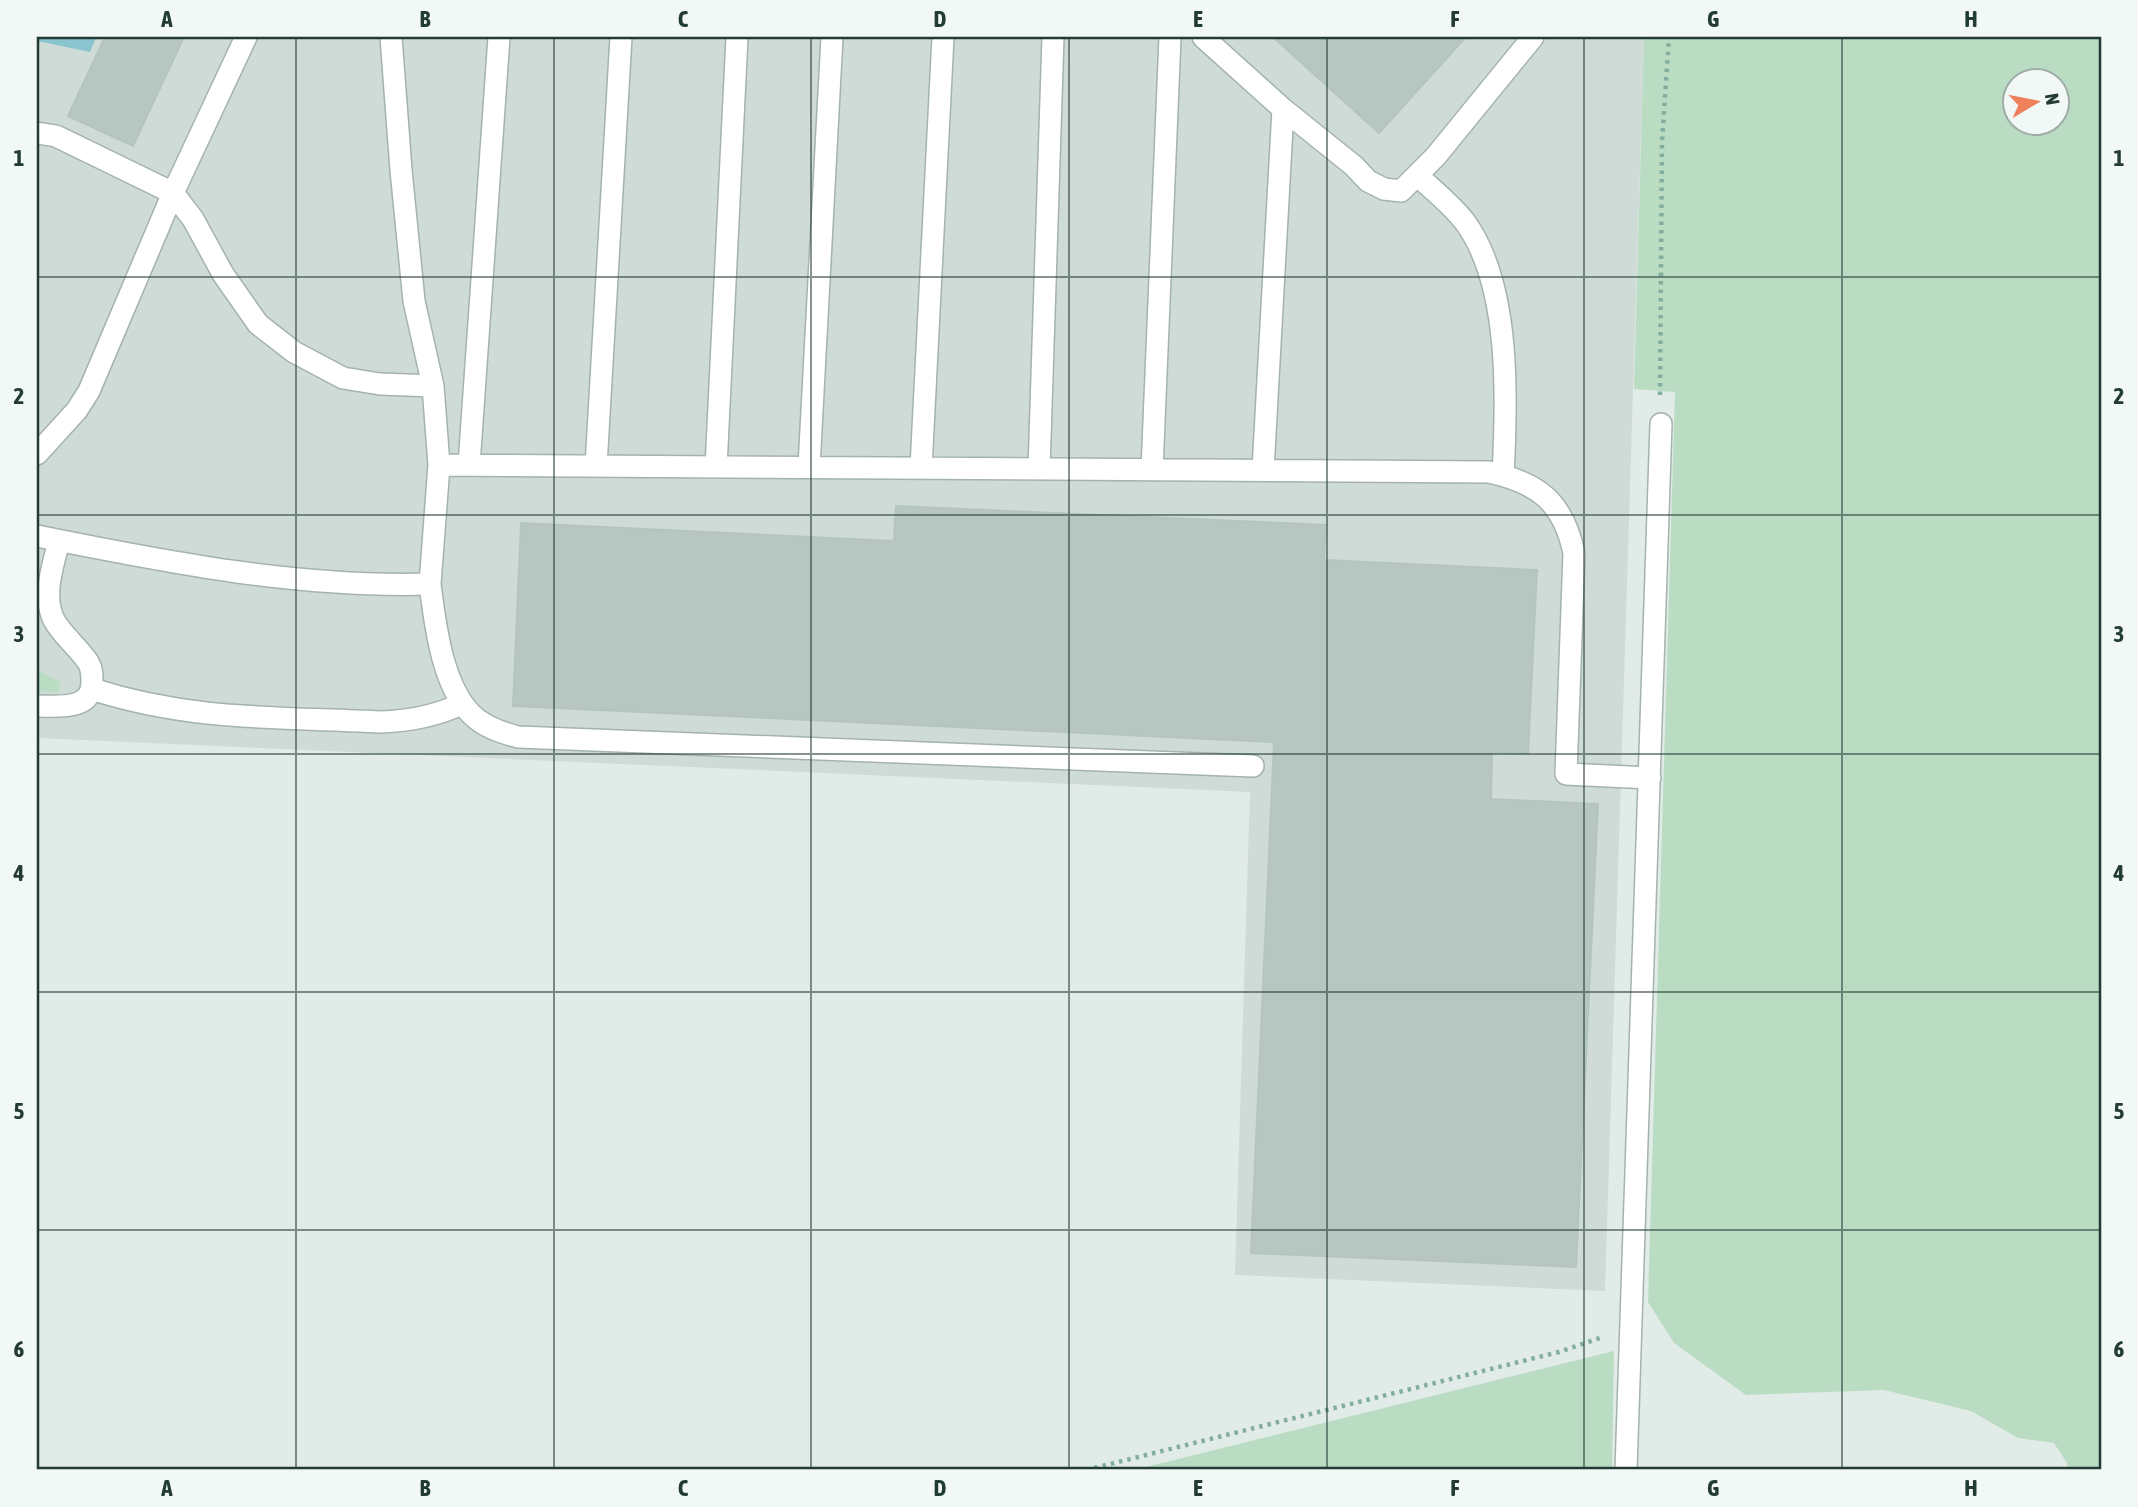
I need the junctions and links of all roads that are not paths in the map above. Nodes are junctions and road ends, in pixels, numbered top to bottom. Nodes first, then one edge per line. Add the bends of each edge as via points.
1 (246, 37) edge
2 (391, 37) edge
3 (499, 37) edge
4 (621, 37) edge
5 (737, 37) edge
6 (832, 37) edge
7 (943, 37) edge
8 (1053, 37) edge
9 (1170, 37) edge
10 (1203, 37) edge
11 (1533, 37) edge
12 (1283, 109) junction
13 (37, 133) edge
14 (1418, 176) junction
15 (173, 193) junction
16 (433, 386) junction
17 (1661, 424) road end
18 (37, 454) edge
19 (439, 465) junction
20 (469, 465) junction
21 (596, 466) junction
22 (716, 467) junction
23 (809, 467) junction
24 (921, 468) junction
25 (1039, 469) junction
26 (1152, 470) junction
27 (1263, 470) junction
28 (1503, 475) junction
29 (37, 536) edge
30 (59, 541) junction
31 (430, 584) junction
32 (92, 689) junction
33 (461, 704) junction
34 (37, 706) edge
35 (1252, 765) dead end
36 (1650, 778) junction
37 (1626, 1470) edge

1 - 15 lane
2 - 16 lane via 414,300
3 - 20 lane
4 - 21 lane
5 - 22 lane
6 - 23 lane
7 - 24 lane
8 - 25 lane
9 - 26 lane
10 - 12 lane
11 - 14 lane
12 - 14 lane via 1384,190 1401,191
12 - 27 lane
13 - 15 lane via 56,136
14 - 28 lane via 1465,223 1491,283 1506,392
15 - 16 lane via 258,324 294,352 343,378
15 - 18 lane via 89,391
16 - 19 lane
17 - 36 lane
19 - 20 lane
19 - 31 lane
20 - 21 lane
21 - 22 lane
22 - 23 lane
23 - 24 lane
24 - 25 lane
25 - 26 lane
26 - 27 lane
27 - 28 lane
28 - 36 lane via 1524,481 1554,506 1569,532 1574,553 1566,775
29 - 30 lane
30 - 31 lane via 153,560 266,575
30 - 32 lane via 49,600 54,619 90,665
31 - 33 lane via 435,624
32 - 33 lane via 160,708 221,716 381,722 431,716
32 - 34 lane via 86,699 71,707
33 - 35 lane via 496,731 518,737
36 - 37 lane

